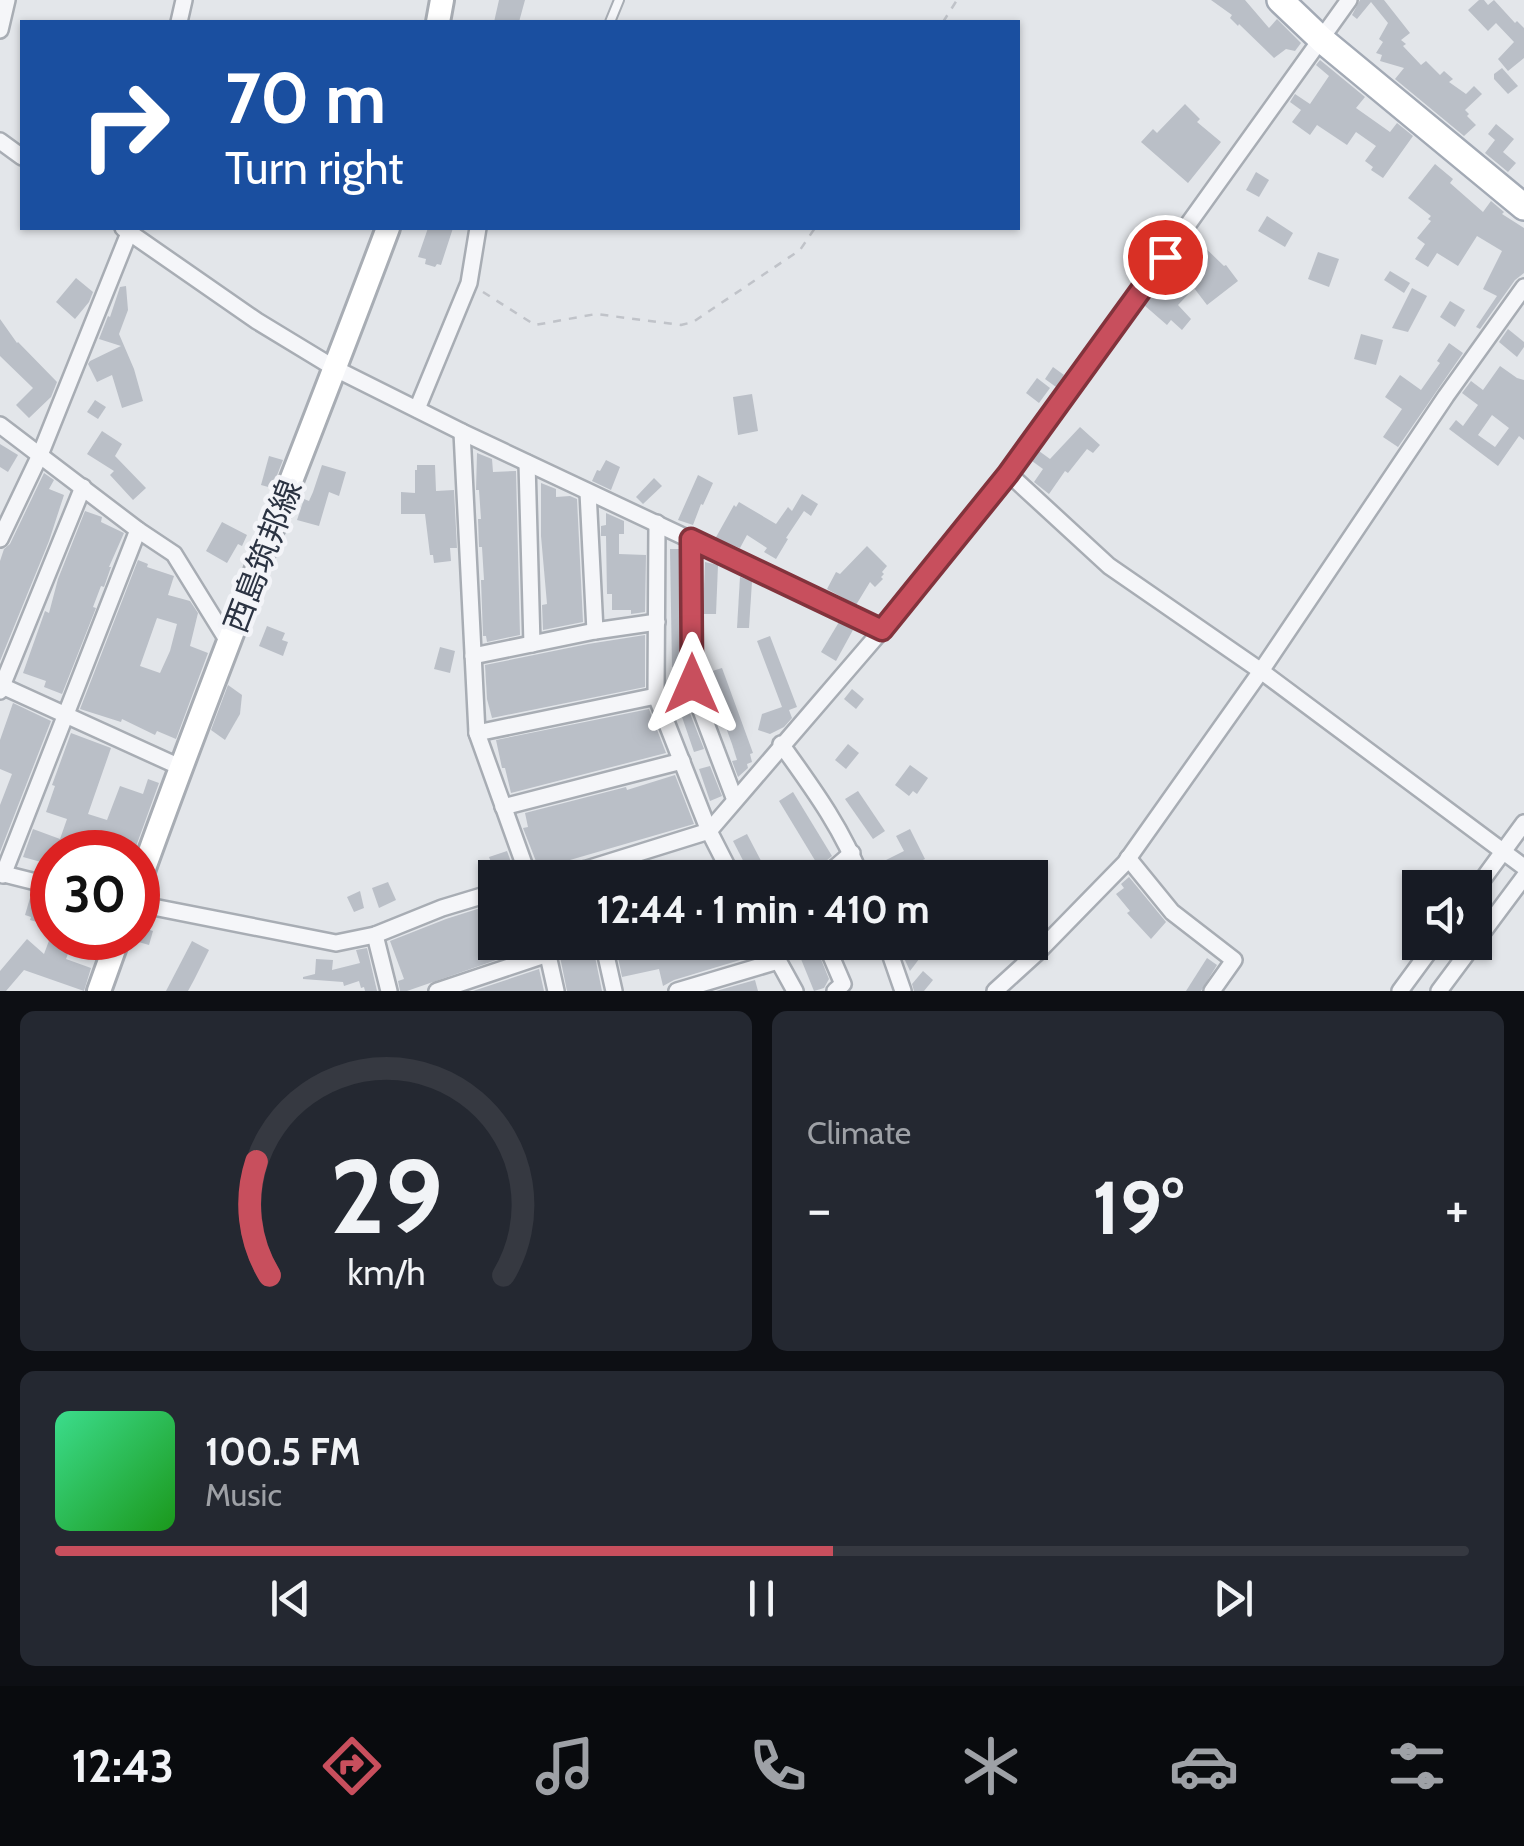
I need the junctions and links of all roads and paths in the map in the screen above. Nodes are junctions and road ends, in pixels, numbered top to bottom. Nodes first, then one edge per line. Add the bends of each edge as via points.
1 (8, 0) edge
2 (1280, 0) edge
3 (1349, 0) edge
4 (0, 30) edge
5 (1322, 40) junction
6 (1524, 207) edge
7 (128, 230) edge
8 (129, 230) edge
9 (387, 230) edge
10 (478, 230) edge
11 (814, 230) edge
12 (469, 283) junction
13 (1524, 287) edge
14 (1516, 311) edge
15 (336, 369) junction
16 (418, 408) junction
17 (0, 425) edge
18 (462, 432) junction
19 (40, 454) junction
20 (527, 463) junction
21 (1008, 474) junction
22 (83, 488) junction
23 (588, 492) junction
24 (657, 523) junction
25 (138, 530) junction
26 (0, 539) edge
27 (691, 539) junction
28 (656, 622) junction
29 (882, 630) junction
30 (595, 632) junction
31 (229, 644) junction
32 (532, 644) junction
33 (473, 656) junction
34 (1261, 671) junction
35 (691, 674) junction
36 (656, 676) junction
37 (1, 687) edge
38 (656, 696) junction
39 (65, 714) junction
40 (476, 733) junction
41 (781, 744) junction
42 (682, 761) junction
43 (180, 767) junction
44 (735, 800) junction
45 (503, 807) junction
46 (1524, 822) edge
47 (158, 830) edge
48 (709, 831) junction
49 (1503, 852) junction
50 (852, 853) junction
51 (1128, 858) junction
52 (522, 860) edge
53 (625, 860) edge
54 (724, 860) edge
55 (844, 860) edge
56 (855, 860) edge
57 (1524, 867) edge
58 (1490, 870) edge
59 (2, 874) edge
60 (1524, 877) edge
61 (30, 881) edge
62 (478, 897) edge
63 (160, 908) edge
64 (374, 936) junction
65 (110, 960) edge
66 (515, 960) edge
67 (549, 960) edge
68 (608, 960) edge
69 (832, 960) edge
70 (892, 960) edge
71 (1423, 960) edge
72 (778, 961) joint
73 (841, 989) edge
74 (99, 991) edge
75 (388, 991) edge
76 (436, 991) edge
77 (556, 991) edge
78 (614, 991) edge
79 (677, 991) edge
80 (795, 991) edge
81 (903, 991) edge
82 (995, 991) edge
83 (1212, 991) edge
84 (1400, 991) edge
85 (1439, 991) edge

1 - 4 street
2 - 5 main road
3 - 5 street
5 - 6 main road
5 - 21 street
7 - 19 street
8 - 15 street
9 - 15 main road, 西島筑邦線
10 - 12 street
11 - 12 path via 800,250 694,322 596,314 535,325
12 - 16 street
13 - 14 street
14 - 34 street via 1392,474
15 - 16 street
15 - 31 main road, 西島筑邦線
16 - 18 street
17 - 19 street
18 - 20 street
18 - 33 street
19 - 22 street
19 - 26 street
20 - 23 street
20 - 32 street
21 - 29 street
21 - 34 street via 1109,566
22 - 25 street
22 - 37 street
23 - 24 street
23 - 30 street
24 - 27 street
24 - 28 street
25 - 31 street via 174,554
25 - 39 street
27 - 29 street
27 - 35 street
28 - 30 street
28 - 36 street
29 - 41 street
30 - 32 street
31 - 43 main road, 西島筑邦線
32 - 33 street
33 - 40 street
34 - 49 street
34 - 51 street
35 - 36 street
35 - 44 street
36 - 38 street
37 - 39 street
38 - 40 street
38 - 42 street
39 - 43 street
39 - 59 street
40 - 45 street
41 - 44 street
41 - 50 street
42 - 45 street
42 - 48 street
43 - 47 main road, 西島筑邦線
44 - 48 street
45 - 52 street
46 - 49 street
48 - 53 street
48 - 54 street
49 - 57 street
49 - 58 street
50 - 55 street
50 - 56 street
51 - 82 street
51 - 83 street via 1172,912 1234,960
59 - 61 street
60 - 85 street
62 - 64 street
63 - 64 street via 336,944
64 - 75 street
65 - 74 main road
66 - 76 street
67 - 77 street
68 - 78 street
69 - 73 street
70 - 81 street
71 - 84 street
72 - 79 street
72 - 80 street

